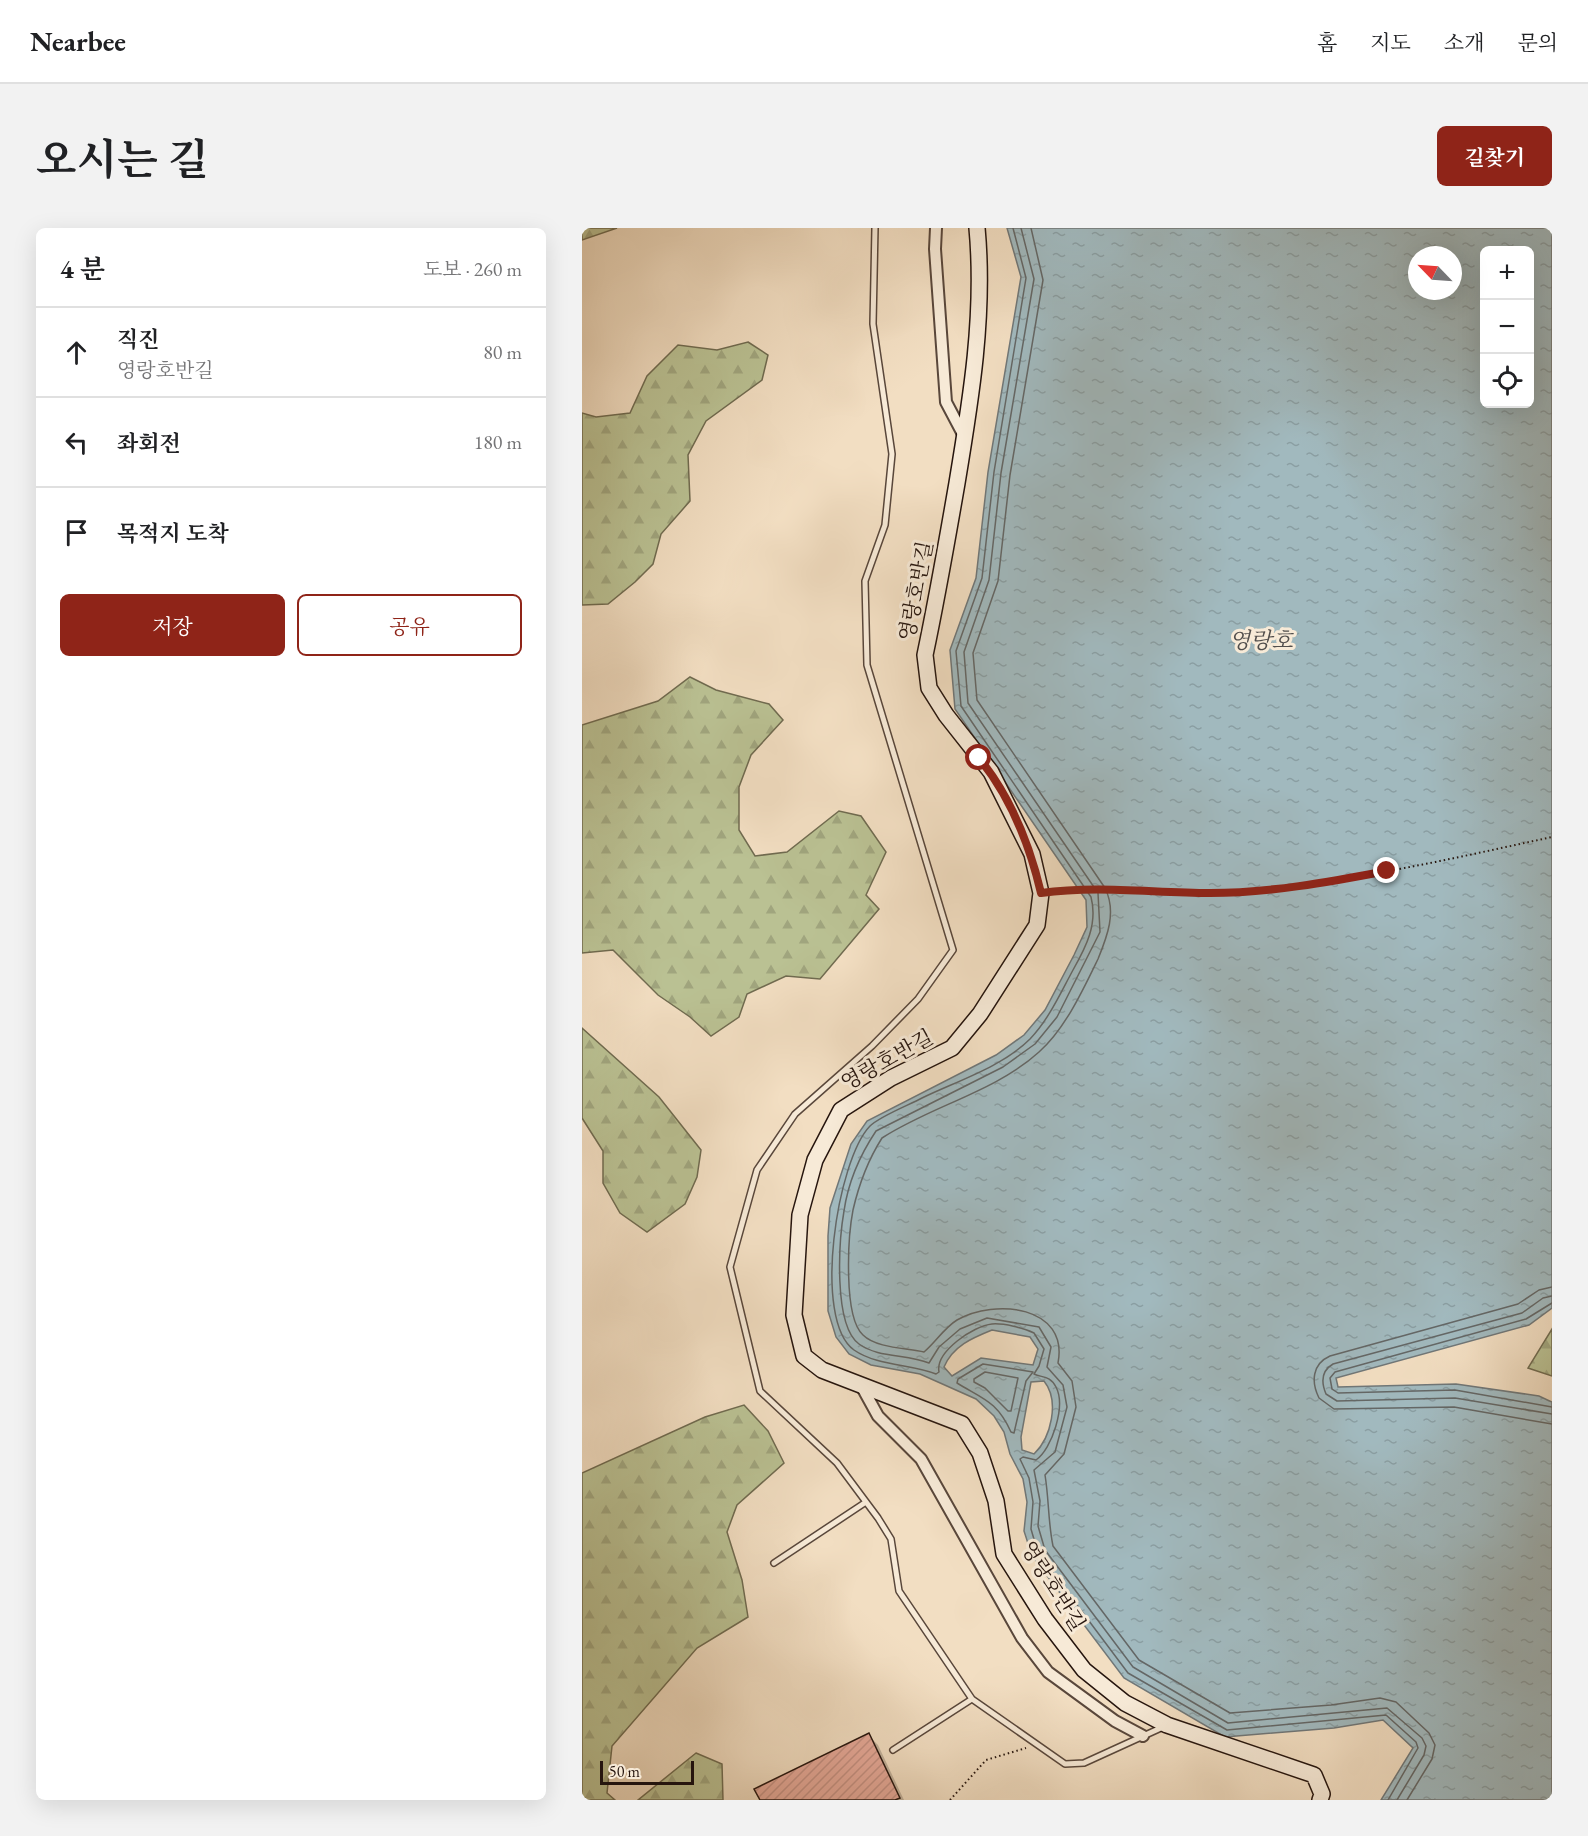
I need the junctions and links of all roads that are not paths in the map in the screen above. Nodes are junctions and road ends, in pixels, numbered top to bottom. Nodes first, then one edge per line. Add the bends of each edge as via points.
1 (875, 228) edge
2 (936, 228) edge
3 (977, 228) edge
4 (964, 438) junction
5 (862, 1387) junction
6 (866, 1502) junction
7 (774, 1563) dead end
8 (972, 1699) junction
9 (1167, 1725) junction
10 (1143, 1736) junction
11 (893, 1750) dead end
12 (1320, 1800) edge

1 - 6 lane via 873,324 892,454 885,525 865,581 867,665 953,950 918,999 795,1114 757,1170 730,1267 760,1391 837,1463
2 - 4 street via 946,402
3 - 4 street, 영랑호반길 via 979,316
4 - 5 street, 영랑호반길 via 925,655 929,688 991,772 1032,854 1041,893 1037,925 980,1014 952,1048 891,1078 841,1110 815,1160 800,1215 794,1316 804,1356 822,1370
5 - 9 street, 영랑호반길 via 962,1424 980,1453 996,1501 1004,1554 1046,1619 1084,1670 1125,1703
5 - 10 street via 878,1416 921,1459 1022,1638 1048,1672 1115,1721
6 - 7 lane
6 - 8 lane via 891,1539 899,1591
8 - 10 lane via 1065,1764 1084,1763
8 - 11 lane
9 - 10 lane
9 - 12 street, 영랑호반길 via 1314,1775 1322,1794

